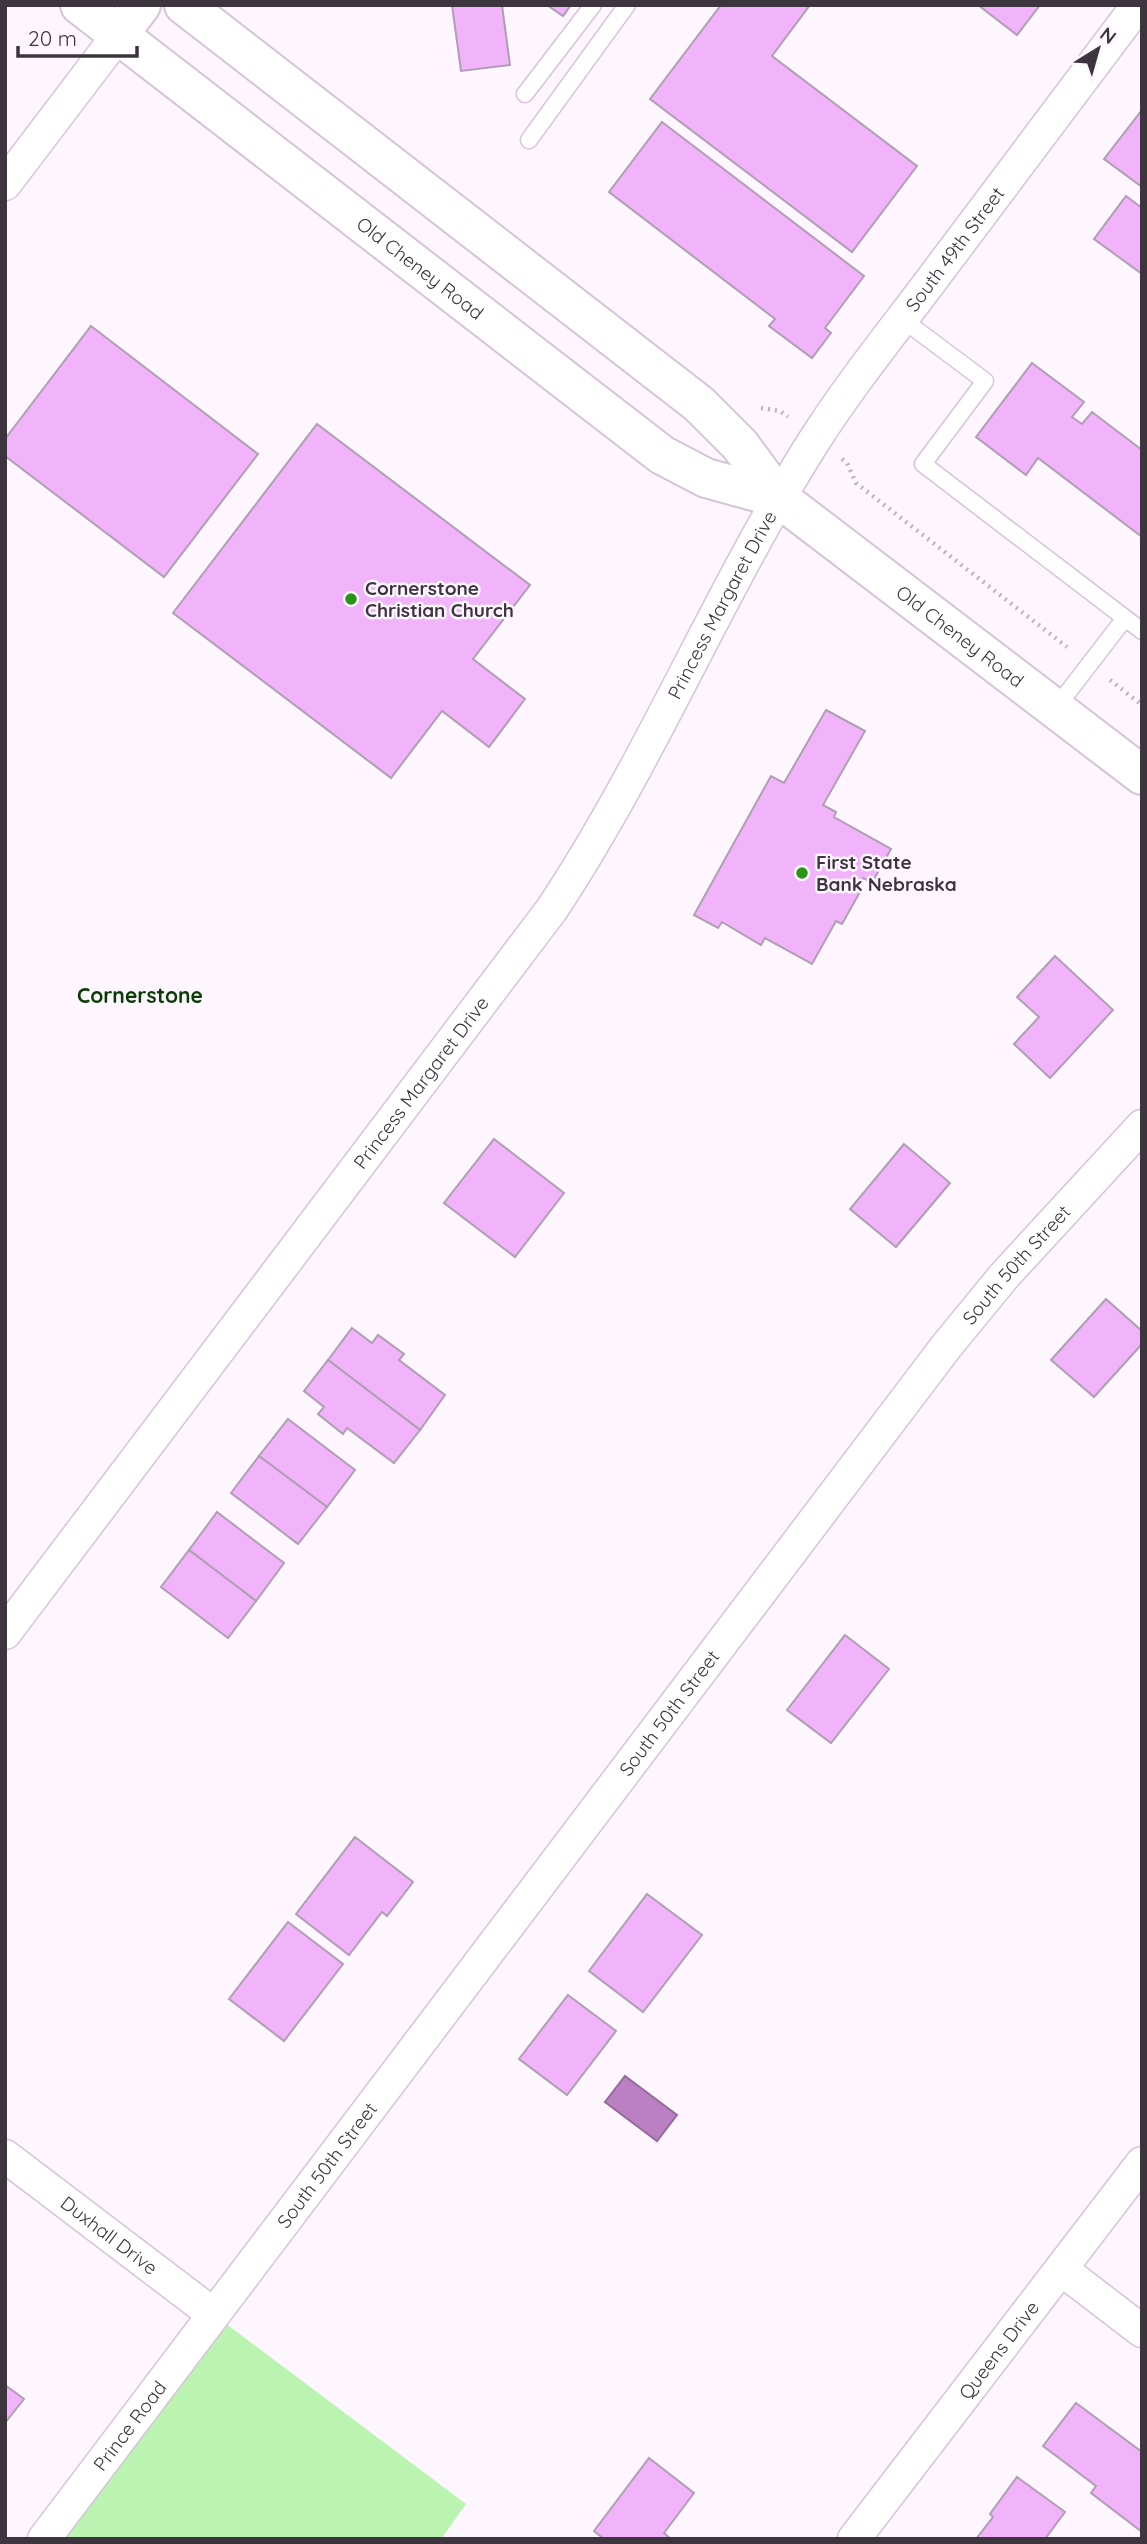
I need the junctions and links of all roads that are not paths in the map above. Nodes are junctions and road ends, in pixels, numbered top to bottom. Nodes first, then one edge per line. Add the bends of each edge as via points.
1 (80, 5) edge
2 (184, 5) edge
3 (593, 5) edge
4 (626, 5) edge
5 (1138, 5) edge
6 (130, 20) edge
7 (525, 94) dead end
8 (529, 140) dead end
9 (5, 184) edge
10 (902, 318) junction
11 (779, 498) junction
12 (1125, 618) junction
13 (1142, 631) edge
14 (1055, 709) junction
15 (1142, 775) edge
16 (1142, 1126) edge
17 (5, 1633) edge
18 (5, 2156) edge
19 (1142, 2163) edge
20 (1061, 2269) junction
21 (213, 2314) junction
22 (1142, 2331) edge
23 (44, 2539) edge
24 (855, 2539) edge

1 - 6 main road, Old Cheney Road
2 - 11 main road, Old Cheney Road via 699,404 740,445
3 - 7 lane
4 - 8 lane
5 - 10 street, South 49th Street
6 - 9 street
6 - 11 main road, Old Cheney Road via 662,455 706,478
10 - 11 street, South 49th Street via 815,439
10 - 12 lane via 985,381 923,464
11 - 14 main road, Old Cheney Road
11 - 17 street, Princess Margaret Drive via 629,783 552,909
12 - 13 lane
12 - 14 lane
14 - 15 main road, Old Cheney Road
16 - 21 street, South 50th Street via 1004,1276 945,1348
18 - 21 street, Duxhall Drive
19 - 20 street, Queens Drive
20 - 22 street
20 - 24 street, Queens Drive
21 - 23 street, Prince Road

